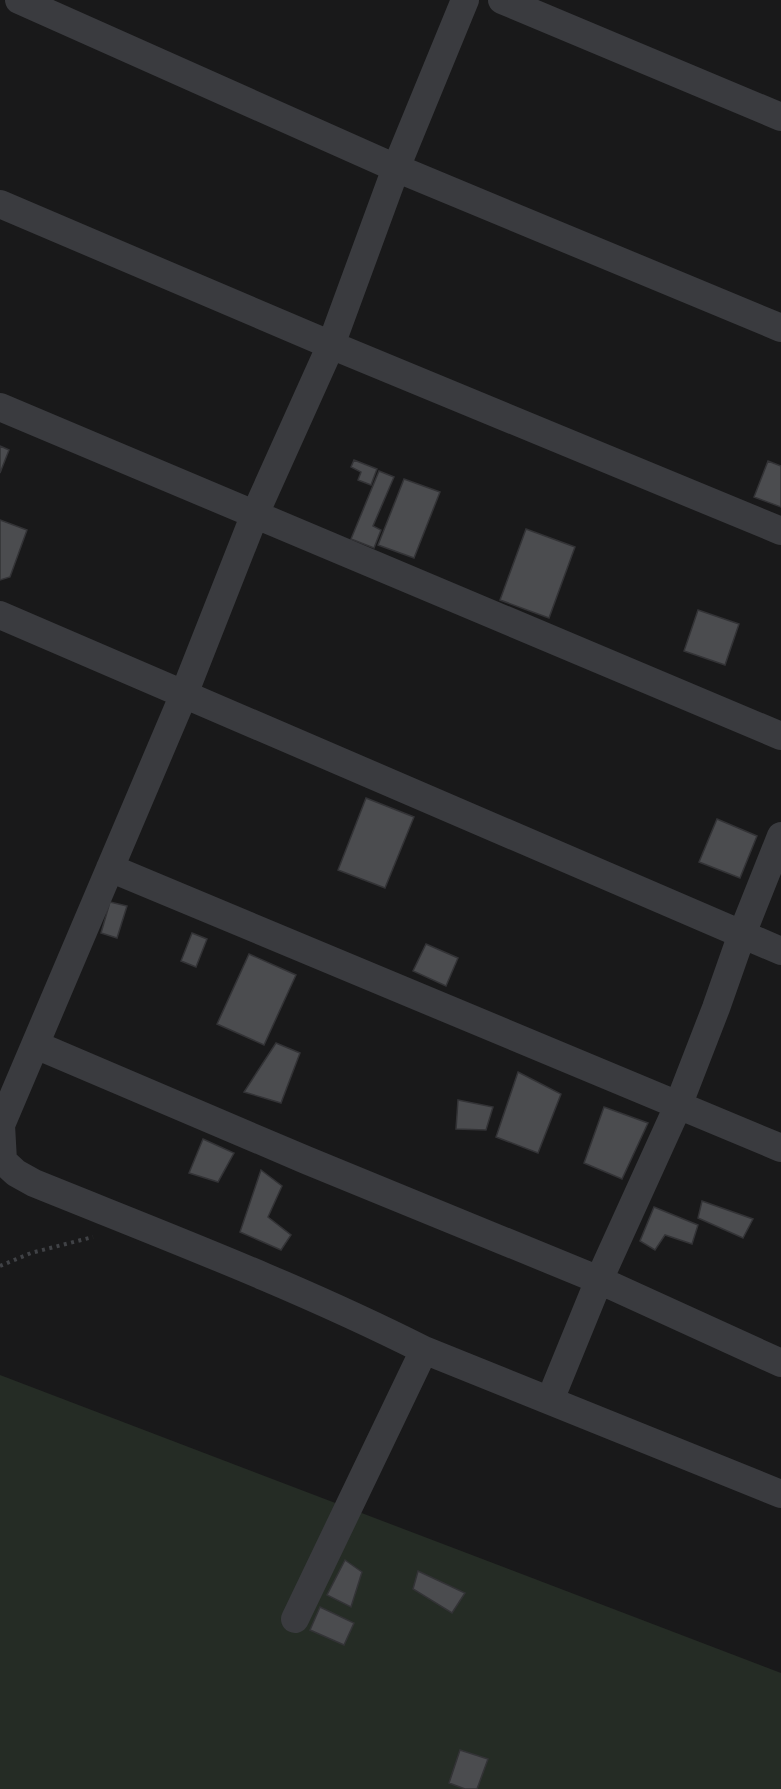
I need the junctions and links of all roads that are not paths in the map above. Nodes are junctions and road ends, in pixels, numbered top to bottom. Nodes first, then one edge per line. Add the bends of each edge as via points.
1 (19, 0) edge
2 (465, 0) edge
3 (502, 0) edge
4 (781, 117) edge
5 (396, 168) junction
6 (0, 204) edge
7 (781, 328) edge
8 (331, 345) junction
9 (0, 407) edge
10 (255, 514) junction
11 (781, 531) edge
12 (0, 615) edge
13 (184, 694) junction
14 (781, 736) edge
15 (781, 836) edge
16 (110, 868) junction
17 (742, 934) junction
18 (781, 951) edge
19 (36, 1045) junction
20 (678, 1106) junction
21 (781, 1148) edge
22 (2, 1161) edge
23 (599, 1280) junction
24 (424, 1350) junction
25 (781, 1363) edge
26 (550, 1400) junction
27 (781, 1494) edge
28 (295, 1619) dead end

1 - 5 street
2 - 5 street
3 - 4 street
5 - 7 street
5 - 8 street
6 - 8 street
8 - 10 street
8 - 11 street
9 - 10 street
10 - 13 street
10 - 14 street
12 - 13 street
13 - 16 street
13 - 17 street
15 - 17 street
16 - 19 street
16 - 20 street
17 - 18 street
17 - 20 street
19 - 22 street via 1,1125
19 - 23 street
20 - 21 street
20 - 23 street
22 - 24 street via 34,1183 274,1280
23 - 25 street
23 - 26 street
24 - 26 street
24 - 28 street
26 - 27 street

